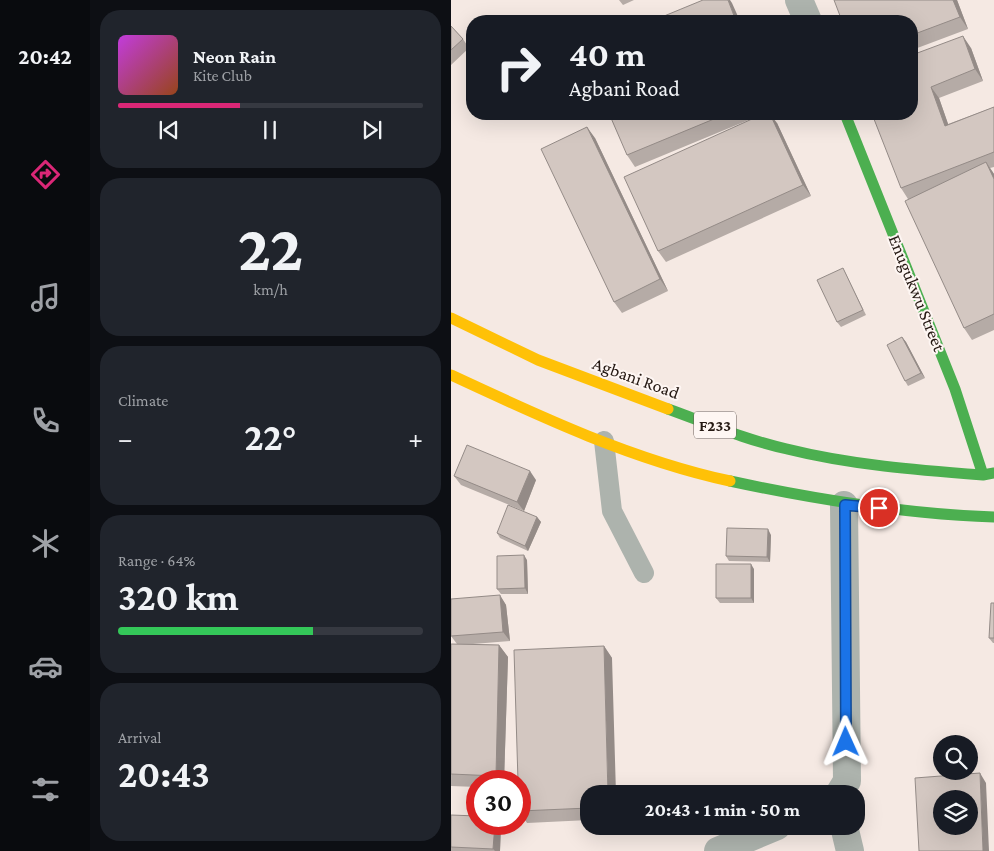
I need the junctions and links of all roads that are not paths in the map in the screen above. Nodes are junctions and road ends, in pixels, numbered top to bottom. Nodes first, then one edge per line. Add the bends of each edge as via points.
1 (799, 0) edge
2 (805, 15) edge
3 (847, 120) edge
4 (451, 318) edge
5 (451, 375) edge
6 (604, 441) junction
7 (989, 474) edge
8 (845, 505) junction
9 (994, 516) edge
10 (644, 574) dead end
11 (845, 785) edge
12 (756, 835) edge
13 (846, 835) edge
14 (718, 851) edge
15 (850, 851) edge

1 - 2 street
3 - 7 main road, Enugukwu Street
4 - 7 main road, Agbani Road / F233 via 533,358 616,391 785,448 891,467
5 - 6 main road via 523,409
6 - 8 main road via 706,475
6 - 10 lane via 612,510
8 - 9 main road
8 - 11 street
12 - 14 street
13 - 15 street

